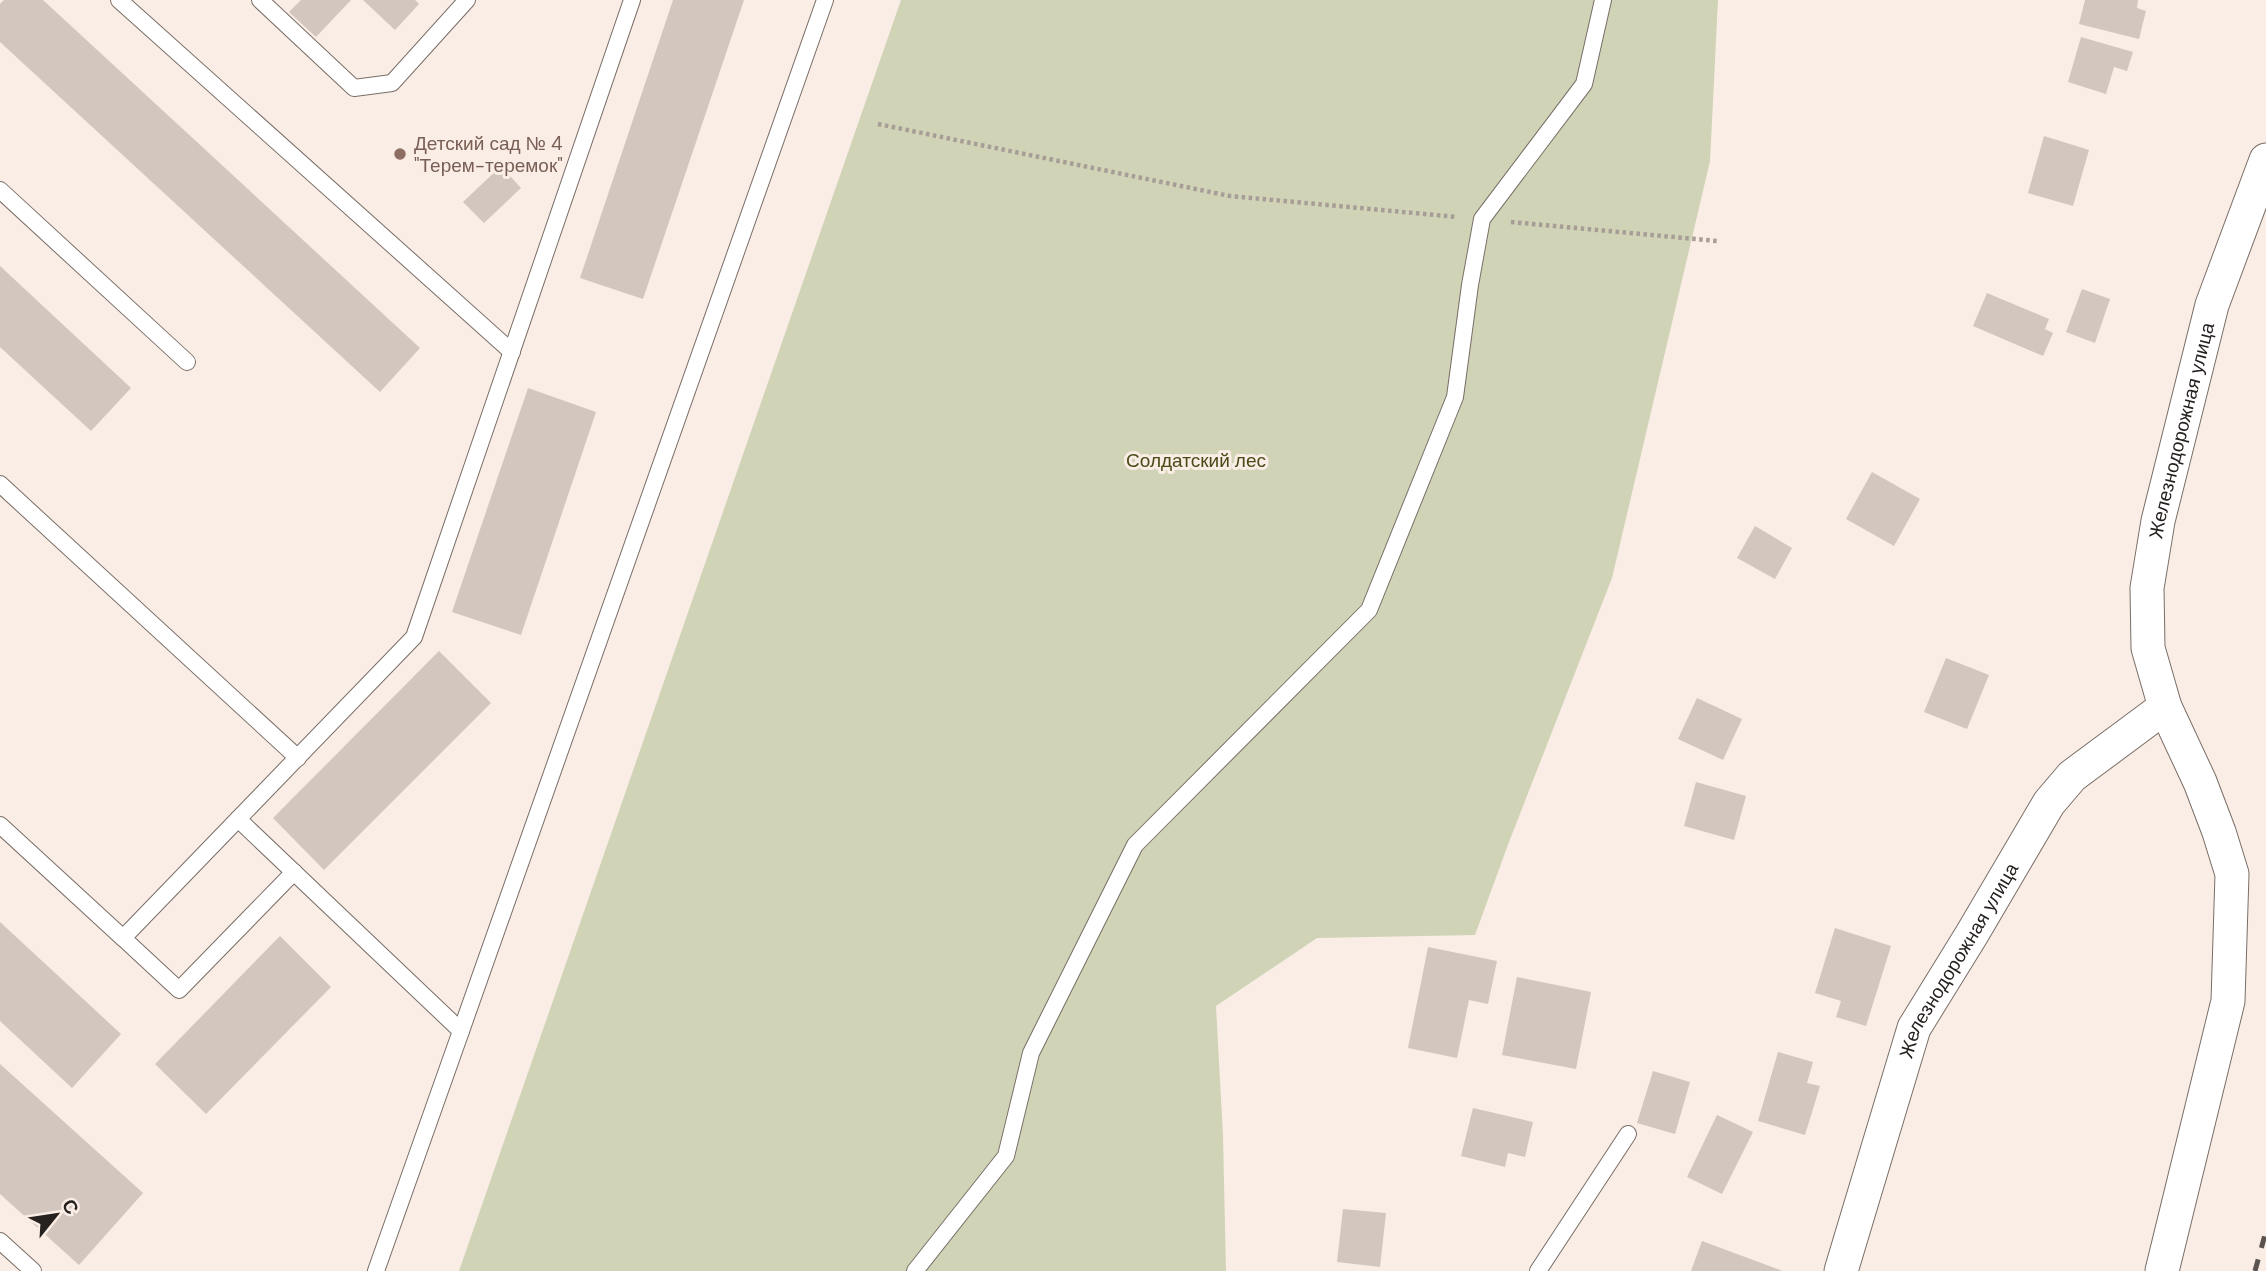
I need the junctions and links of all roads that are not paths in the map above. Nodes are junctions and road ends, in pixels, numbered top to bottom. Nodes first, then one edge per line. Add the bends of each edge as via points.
1 (119, 0) edge
2 (260, 0) edge
3 (467, 0) edge
4 (632, 0) edge
5 (825, 0) edge
6 (1603, 0) edge
7 (2266, 160) edge
8 (0, 190) edge
9 (512, 352) junction
10 (187, 362) dead end
11 (0, 484) edge
12 (2165, 707) junction
13 (298, 758) junction
14 (238, 820) junction
15 (0, 825) edge
16 (294, 872) junction
17 (122, 938) junction
18 (461, 1031) junction
19 (1628, 1134) dead end
20 (0, 1241) edge
21 (33, 1271) edge
22 (376, 1271) edge
23 (915, 1271) edge
24 (1538, 1271) edge
25 (1841, 1271) edge
26 (2162, 1271) edge

1 - 9 lane
2 - 3 lane via 354,88 392,83
4 - 9 lane
5 - 18 lane
6 - 23 lane via 1584,84 1482,219 1455,397 1369,610 1135,845 1031,1053 1006,1156
7 - 12 street, Железнодорожная улица via 2212,305 2158,521 2147,588 2148,648
8 - 10 lane
9 - 13 lane via 414,638
11 - 13 lane
12 - 25 street, Железнодорожная улица via 2073,776 2049,803 1914,1028
12 - 26 street, Железнодорожная улица via 2200,782 2232,874 2228,1001
13 - 14 lane
14 - 16 lane
14 - 17 lane
15 - 17 lane
16 - 17 lane via 178,989
16 - 18 lane
18 - 22 lane
19 - 24 lane
20 - 21 lane

